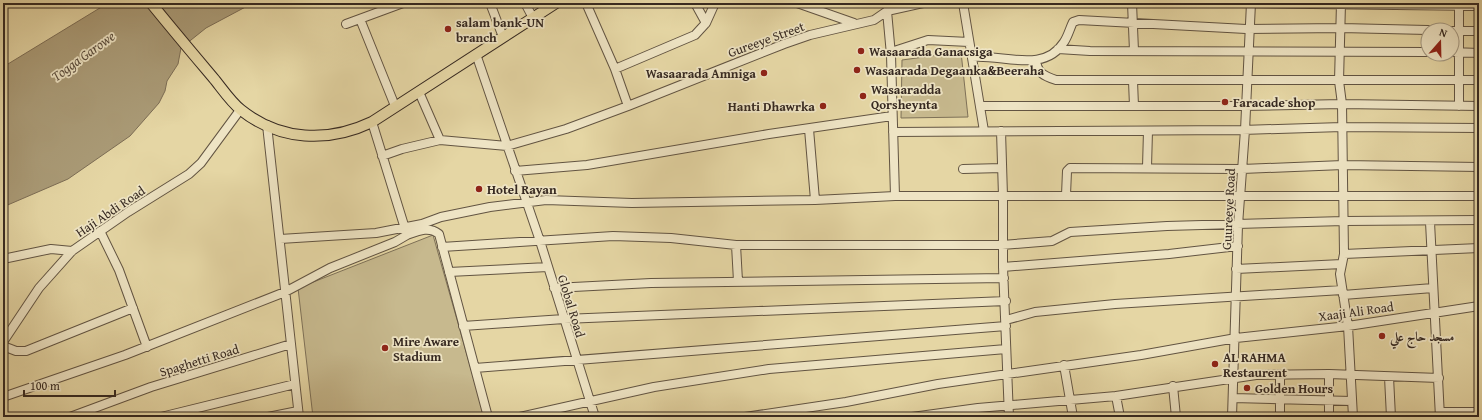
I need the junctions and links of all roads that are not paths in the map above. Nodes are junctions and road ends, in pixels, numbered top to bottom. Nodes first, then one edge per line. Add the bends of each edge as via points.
1 (151, 3) edge
2 (403, 3) edge
3 (490, 3) edge
4 (525, 3) edge
5 (556, 3) edge
6 (586, 3) edge
7 (695, 3) edge
8 (715, 3) edge
9 (797, 3) edge
10 (922, 3) edge
11 (963, 3) edge
12 (1132, 3) edge
13 (1240, 3) edge
14 (1251, 3) edge
15 (1341, 4) edge
16 (1459, 4) edge
17 (1479, 6) edge
18 (887, 11) junction
19 (533, 18) junction
20 (360, 19) junction
21 (1457, 22) edge
22 (706, 23) junction
23 (854, 23) junction
24 (346, 24) dead end
25 (1132, 24) junction
26 (1341, 28) junction
27 (1250, 29) junction
28 (1420, 30) edge
29 (1460, 31) edge
30 (1479, 31) edge
31 (503, 37) junction
32 (969, 42) junction
33 (1058, 49) junction
34 (1134, 51) junction
35 (1341, 51) junction
36 (891, 52) junction
37 (1249, 52) junction
38 (1420, 52) edge
39 (1460, 52) edge
40 (1479, 53) edge
41 (476, 54) junction
42 (972, 57) junction
43 (1036, 60) junction
44 (1457, 62) edge
45 (615, 69) junction
46 (1459, 80) junction
47 (1479, 80) edge
48 (1133, 81) junction
49 (1248, 81) junction
50 (1340, 81) junction
51 (418, 92) junction
52 (1342, 104) junction
53 (395, 106) junction
54 (628, 106) junction
55 (982, 106) junction
56 (1134, 106) junction
57 (1246, 106) junction
58 (1459, 106) junction
59 (1479, 106) edge
60 (240, 110) junction
61 (892, 116) junction
62 (372, 122) junction
63 (267, 125) junction
64 (1342, 127) junction
65 (1479, 128) edge
66 (809, 129) junction
67 (1245, 130) junction
68 (984, 131) junction
69 (1001, 131) junction
70 (1148, 131) junction
71 (893, 132) junction
72 (440, 140) junction
73 (507, 146) junction
74 (382, 156) junction
75 (1343, 166) junction
76 (1147, 167) junction
77 (1479, 167) edge
78 (1002, 168) junction
79 (962, 169) dead end
80 (1242, 169) junction
81 (515, 171) junction
82 (1066, 195) junction
83 (1344, 195) junction
84 (895, 196) junction
85 (1003, 196) junction
86 (1241, 196) junction
87 (1479, 196) edge
88 (815, 200) junction
89 (526, 202) junction
90 (1479, 220) edge
91 (1344, 221) junction
92 (1430, 222) junction
93 (1238, 225) junction
94 (100, 231) junction
95 (405, 232) junction
96 (280, 239) junction
97 (540, 241) junction
98 (736, 245) junction
99 (1002, 245) junction
100 (1238, 246) junction
101 (442, 247) junction
102 (1479, 248) edge
103 (72, 251) junction
104 (1432, 251) junction
105 (1344, 254) junction
106 (3, 260) edge
107 (1342, 264) junction
108 (548, 267) junction
109 (1003, 267) junction
110 (1236, 269) junction
111 (449, 272) junction
112 (1004, 278) junction
113 (738, 281) junction
114 (554, 288) junction
115 (1432, 288) junction
116 (285, 292) junction
117 (1343, 292) junction
118 (1236, 296) junction
119 (1006, 301) junction
120 (1479, 306) edge
121 (133, 308) junction
122 (1434, 311) junction
123 (564, 319) junction
124 (1006, 323) junction
125 (463, 326) junction
126 (1348, 326) junction
127 (1236, 338) junction
128 (3, 342) edge
129 (291, 344) junction
130 (3, 346) edge
131 (147, 347) junction
132 (1006, 349) junction
133 (576, 359) junction
134 (1064, 365) junction
135 (475, 368) junction
136 (1007, 373) junction
137 (1329, 374) junction
138 (1280, 375) junction
139 (1351, 376) junction
140 (1389, 377) junction
141 (1234, 378) junction
142 (1439, 378) junction
143 (295, 384) junction
144 (1173, 386) junction
145 (1116, 396) junction
146 (3, 397) edge
147 (1233, 398) junction
148 (1280, 398) junction
149 (1070, 399) junction
150 (1329, 400) junction
151 (1352, 401) junction
152 (590, 402) junction
153 (1009, 405) junction
154 (1479, 412) edge
155 (798, 413) edge
156 (299, 414) edge
157 (953, 414) edge
158 (1440, 414) edge
159 (70, 417) edge
160 (161, 417) edge
161 (268, 417) edge
162 (488, 417) edge
163 (520, 417) edge
164 (595, 417) edge
165 (745, 417) edge
166 (912, 417) edge
167 (1010, 417) edge
168 (1073, 417) edge
169 (1120, 417) edge
170 (1176, 417) edge
171 (1232, 417) edge
172 (1280, 417) edge
173 (1329, 417) edge
174 (1353, 417) edge
175 (1391, 417) edge

1 - 60 main road
2 - 20 street
3 - 31 street
4 - 19 street
5 - 19 main road
6 - 45 street
7 - 22 street
8 - 22 street
9 - 23 street
10 - 18 street, Gureeye Street
11 - 32 street
12 - 25 street
13 - 14 street
14 - 15 street
14 - 27 street, Guureeye Road
15 - 16 street
15 - 26 street
16 - 17 street
16 - 21 street
18 - 23 street, Gureeye Street via 874,20
18 - 36 street
19 - 31 main road
20 - 24 street
20 - 53 street
22 - 45 street via 695,35
23 - 54 street, Gureeye Street via 784,44
25 - 27 street
25 - 33 street via 1079,20 1073,22 1065,41
25 - 34 street
26 - 27 street
26 - 28 street
26 - 35 street
27 - 37 street, Guureeye Road
29 - 30 street
31 - 41 main road
32 - 36 street via 928,40
32 - 42 street
33 - 34 street via 1090,52
33 - 43 street via 1044,59
34 - 37 street
35 - 37 street
35 - 38 street
35 - 50 street
36 - 61 street
37 - 49 street, Guureeye Road
39 - 40 street
41 - 51 main road
41 - 73 street, Global Road
42 - 43 street
42 - 55 street
43 - 48 street via 1036,68 1041,74 1056,80
44 - 46 street
45 - 54 street
46 - 47 street
46 - 50 street
46 - 58 street
48 - 49 street
48 - 56 street
49 - 50 street
49 - 57 street, Guureeye Road
50 - 52 street
51 - 53 main road
51 - 72 street
52 - 57 street
52 - 58 street
52 - 64 street
53 - 62 main road
54 - 73 street, Gureeye Street via 566,129
55 - 56 street
55 - 68 street
56 - 57 street
57 - 67 street, Guureeye Road
58 - 59 street
60 - 63 main road
60 - 94 street, Haji Abdi Road via 190,174
61 - 66 street
61 - 71 street
62 - 63 main road via 346,133 315,137 282,131
62 - 74 street
63 - 96 street
64 - 65 street
64 - 67 street
64 - 75 street
66 - 81 street via 587,165
66 - 88 street
67 - 70 street
67 - 80 street, Guureeye Road
68 - 69 street
68 - 71 street
69 - 70 street
69 - 78 street
70 - 76 street
71 - 84 street
72 - 73 street
72 - 74 street
73 - 81 street, Global Road
74 - 95 street
75 - 77 street
75 - 80 street
75 - 83 street
76 - 80 street
76 - 82 street via 1070,168 1067,171
78 - 79 street
78 - 85 street
80 - 86 street, Guureeye Road
81 - 89 street, Global Road
82 - 85 street
82 - 86 street
83 - 86 street
83 - 87 street
83 - 91 street
84 - 85 street
84 - 88 street
85 - 99 street
86 - 93 street, Guureeye Road
88 - 89 street
89 - 95 street via 441,217
89 - 97 street, Global Road
90 - 92 street
91 - 92 street
91 - 93 street
91 - 105 street
92 - 104 street
93 - 99 street via 1070,232 1052,241
93 - 100 street, Guureeye Road
94 - 103 street, Haji Abdi Road
94 - 121 street via 119,270
95 - 96 street
95 - 101 street via 434,229 439,234
95 - 116 street via 395,242 330,268
96 - 116 street
97 - 98 street via 614,236 671,238
97 - 101 street
97 - 108 street, Global Road
98 - 99 street
98 - 113 street
99 - 109 street
100 - 109 street
100 - 110 street, Guureeye Road
101 - 111 street
102 - 104 street
103 - 106 street via 51,249
103 - 128 street, Haji Abdi Road via 39,288
104 - 105 street
104 - 115 street
105 - 107 street
107 - 110 street
107 - 117 street via 1340,274
108 - 111 street
108 - 114 street, Global Road
109 - 112 street
110 - 118 street, Guureeye Road
111 - 125 street
112 - 113 street
112 - 119 street
113 - 114 street via 604,284
114 - 123 street, Global Road
115 - 117 street
115 - 122 street
116 - 129 street
116 - 131 street
117 - 118 street
117 - 126 street
118 - 124 street via 1035,312
118 - 127 street, Guureeye Road
119 - 123 street
119 - 124 street
120 - 122 street, Xaaji Ali Road
121 - 130 street via 26,350 16,351
121 - 131 street
122 - 126 street, Xaaji Ali Road
122 - 142 street
123 - 125 street
123 - 133 street, Global Road
124 - 132 street
124 - 133 street
125 - 135 street
126 - 127 street, Xaaji Ali Road
126 - 139 street
127 - 134 street, Xaaji Ali Road via 1141,355
127 - 141 street, Guureeye Road
129 - 143 street
129 - 159 street, Spaghetti Road via 151,387
131 - 146 street
132 - 136 street
132 - 152 street via 769,369 654,388
133 - 135 street
133 - 152 street, Global Road
134 - 136 street, Xaaji Ali Road
134 - 149 street
135 - 162 street
136 - 153 street
136 - 155 street, Xaaji Ali Road
137 - 138 street
137 - 139 street
137 - 150 street
138 - 141 street
138 - 148 street
139 - 140 street
139 - 151 street
140 - 142 street
140 - 175 street
141 - 144 street
141 - 147 street, Guureeye Road
142 - 158 street
143 - 156 street
143 - 160 street
144 - 145 street
144 - 170 street
145 - 149 street
145 - 169 street
147 - 148 street
147 - 171 street, Guureeye Road
148 - 150 street
148 - 172 street
149 - 153 street
149 - 168 street
150 - 151 street
150 - 173 street
151 - 174 street
152 - 163 street
152 - 164 street, Global Road
153 - 157 street
153 - 167 street
154 - 158 street
155 - 165 street, Xaaji Ali Road
156 - 161 street
157 - 166 street

